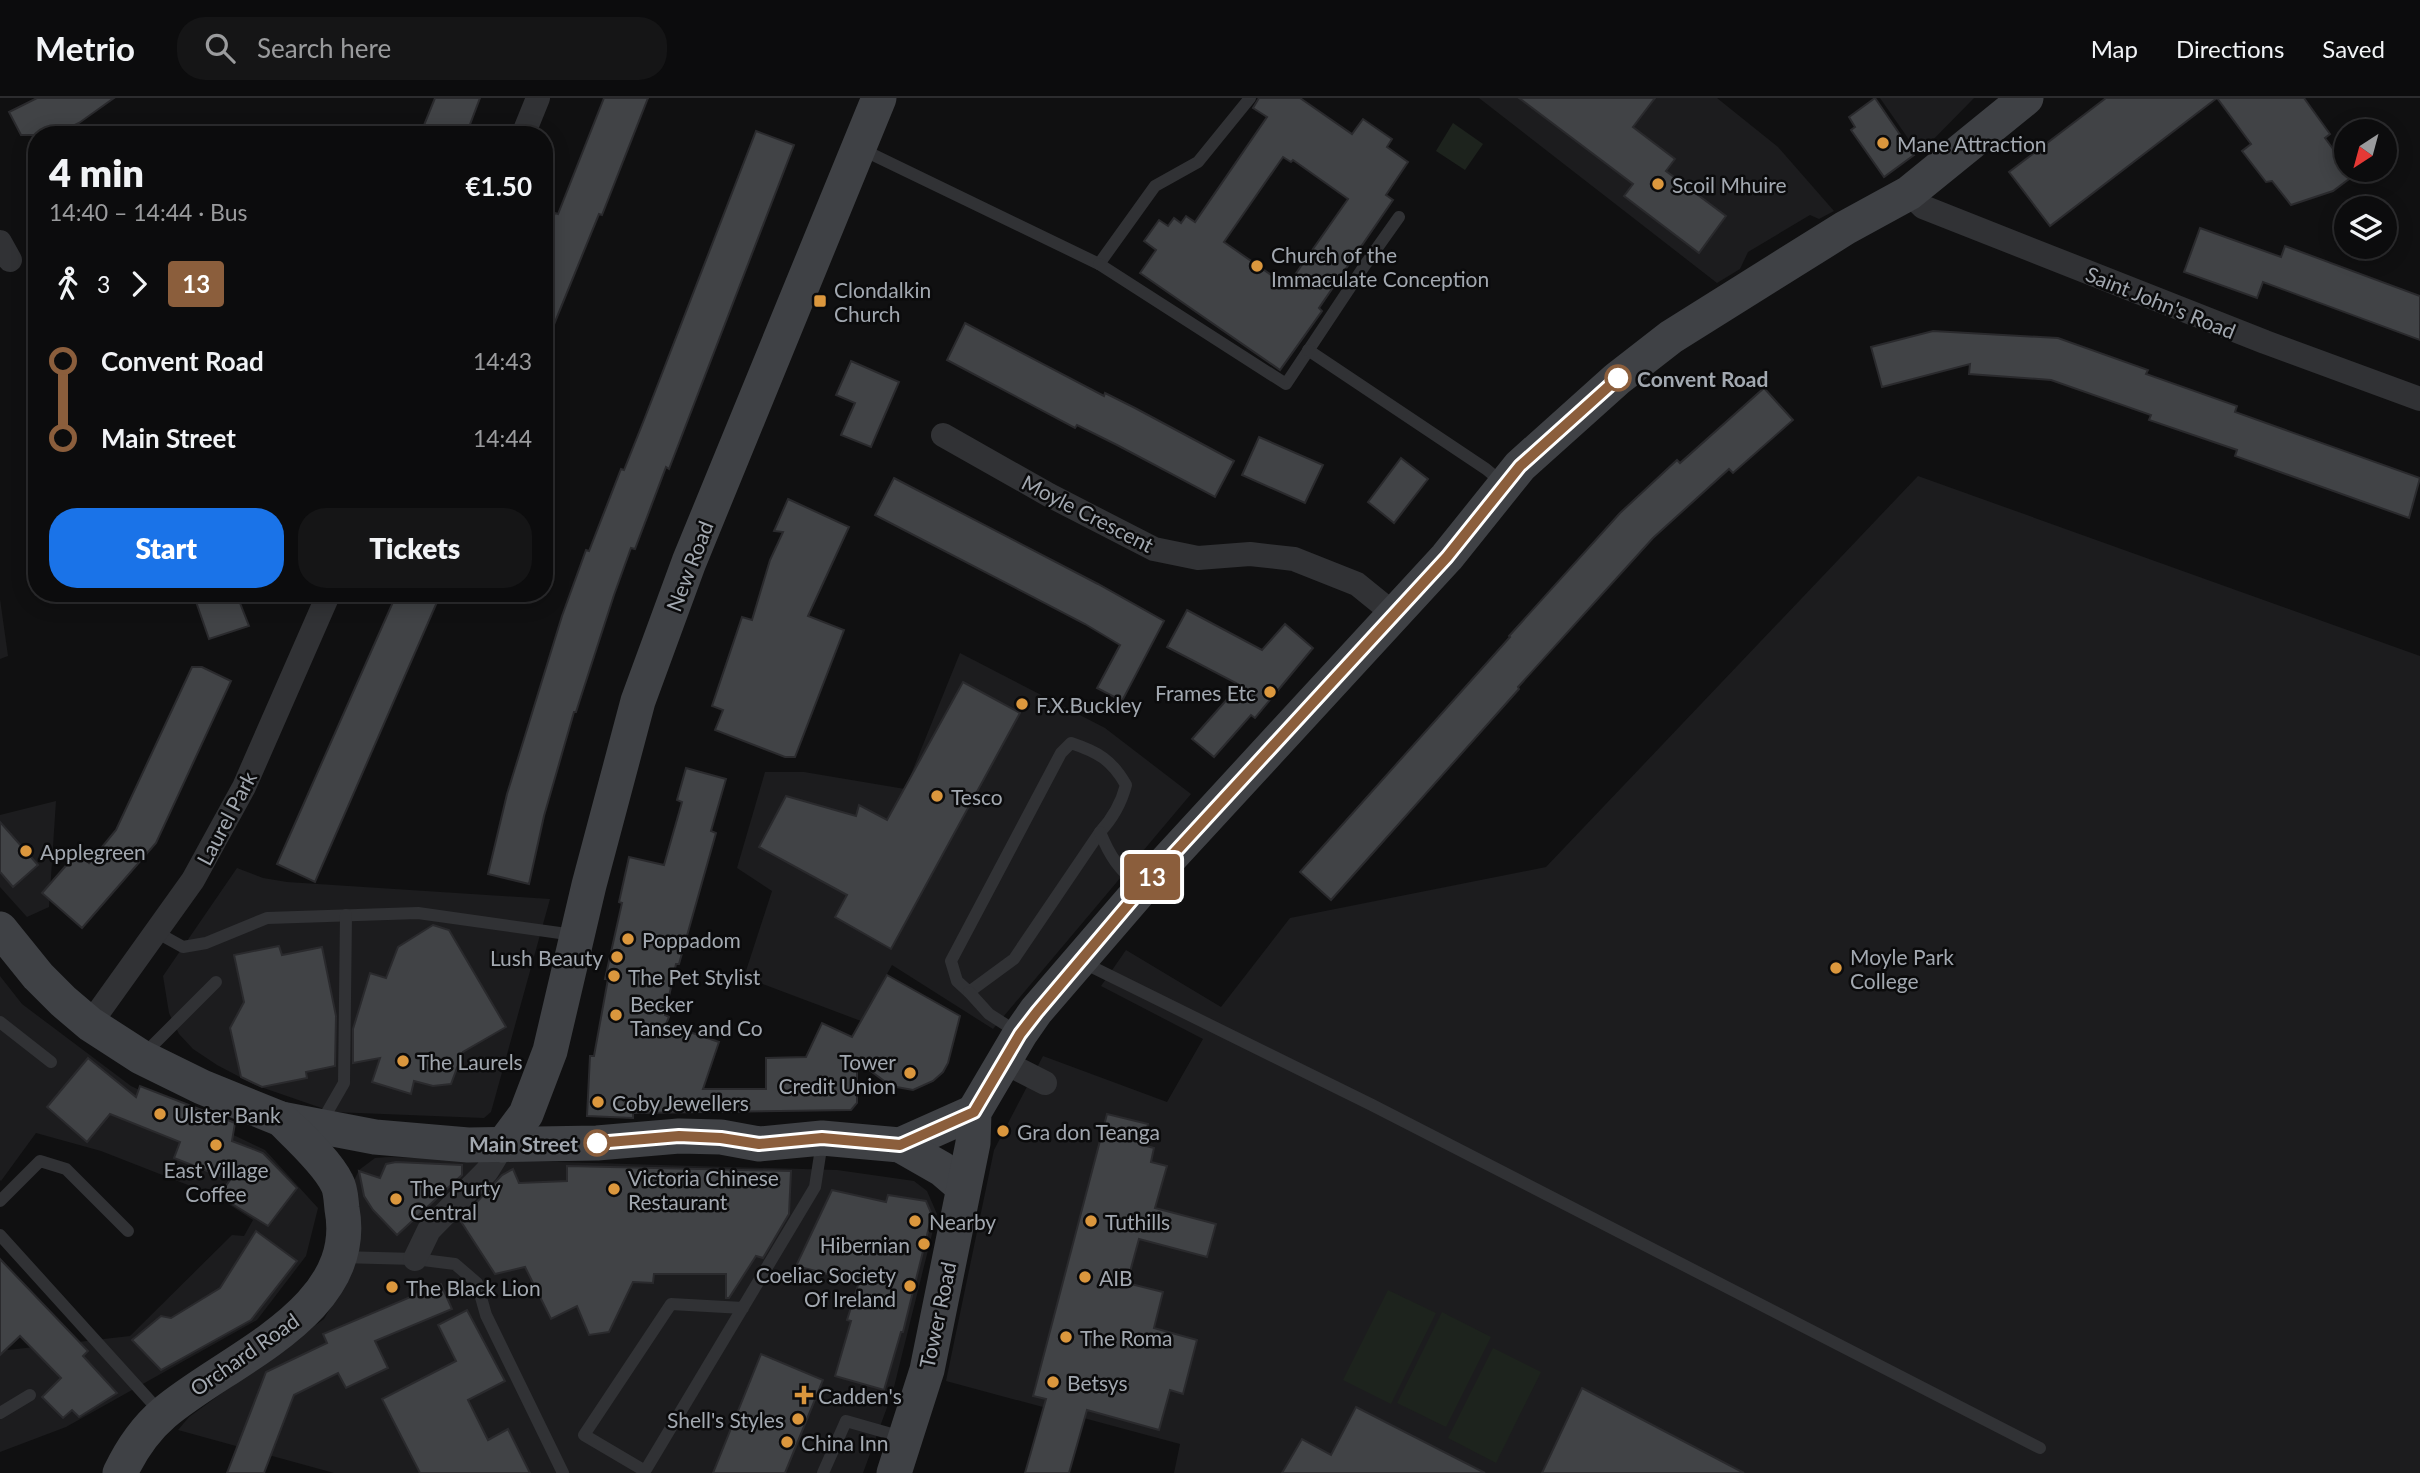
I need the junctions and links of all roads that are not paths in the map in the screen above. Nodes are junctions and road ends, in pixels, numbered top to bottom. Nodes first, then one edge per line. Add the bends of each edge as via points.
1 (538, 98) edge
2 (879, 98) edge
3 (1250, 98) edge
4 (2026, 98) edge
5 (527, 126) edge
6 (858, 147) junction
7 (1909, 193) junction
8 (1399, 217) dead end
9 (1100, 264) junction
10 (1308, 350) junction
11 (2420, 399) edge
12 (943, 435) dead end
13 (1505, 484) junction
14 (325, 602) edge
15 (1394, 614) junction
16 (1100, 832) junction
17 (1142, 888) junction
18 (346, 915) junction
19 (0, 929) edge
20 (156, 932) junction
21 (577, 936) junction
22 (1080, 961) junction
23 (216, 982) dead end
24 (969, 992) junction
25 (0, 1022) edge
26 (90, 1024) junction
27 (1012, 1048) junction
28 (550, 1051) junction
29 (141, 1057) junction
30 (51, 1062) dead end
31 (1045, 1083) dead end
32 (974, 1112) junction
33 (312, 1134) junction
34 (375, 1137) junction
35 (822, 1138) junction
36 (570, 1144) junction
37 (515, 1145) junction
38 (900, 1145) junction
39 (338, 1183) junction
40 (963, 1187) junction
41 (0, 1201) edge
42 (128, 1231) dead end
43 (0, 1235) edge
44 (339, 1257) junction
45 (415, 1259) junction
46 (743, 1308) junction
47 (30, 1395) dead end
48 (0, 1413) edge
49 (162, 1415) junction
50 (906, 1438) junction
51 (2040, 1448) dead end
52 (120, 1473) edge
53 (563, 1473) edge
54 (823, 1473) edge
55 (894, 1473) edge

1 - 5 street
2 - 6 street, New Road
3 - 9 lane via 1198,162 1155,186
4 - 7 street
6 - 9 lane
6 - 21 street, New Road via 689,562 638,701
7 - 11 street, Saint John's Road via 1923,207
7 - 13 street via 1671,337 1616,379
8 - 10 lane
9 - 10 lane via 1286,384
10 - 13 lane
12 - 15 street, Moyle Crescent via 1154,549 1198,558 1250,554 1294,559 1357,583
13 - 15 street
14 - 20 street, Laurel Park via 244,787 193,880
15 - 17 street
16 - 17 lane via 1110,856
16 - 24 lane via 1014,960
16 - 24 lane via 1111,820 1126,785 1116,768 1101,756 1071,743 1061,753 951,961 957,981
17 - 22 street
18 - 20 lane via 267,918 206,943 183,947
18 - 21 lane via 418,913
18 - 33 lane via 344,1083
19 - 26 street via 38,976
20 - 26 street, Laurel Park
21 - 28 street, New Road
22 - 27 street
22 - 51 lane via 1372,1105
23 - 29 lane
24 - 27 lane
25 - 30 lane
26 - 29 street
27 - 31 street
27 - 32 street
28 - 36 street, New Road via 551,1120
28 - 37 street, New Road
29 - 33 street
32 - 38 street
32 - 40 street, Tower Road via 973,1143
33 - 34 street
33 - 39 street
34 - 37 street
34 - 39 street via 359,1148
35 - 36 street via 759,1144 679,1136
35 - 38 street
35 - 46 lane via 814,1186
36 - 37 street
37 - 45 street via 429,1230
38 - 40 street
39 - 44 street, Orchard Road via 345,1237
40 - 50 street, Tower Road via 927,1370
41 - 42 lane via 40,1161 66,1170
43 - 49 lane
44 - 45 lane
44 - 49 street, Orchard Road via 305,1312
45 - 53 lane via 455,1264 477,1283 486,1315
46 - 46 lane via 645,1471 584,1435 671,1304
47 - 48 lane
49 - 52 street, Orchard Road via 134,1446
50 - 54 lane via 846,1421
50 - 55 street, Tower Road

